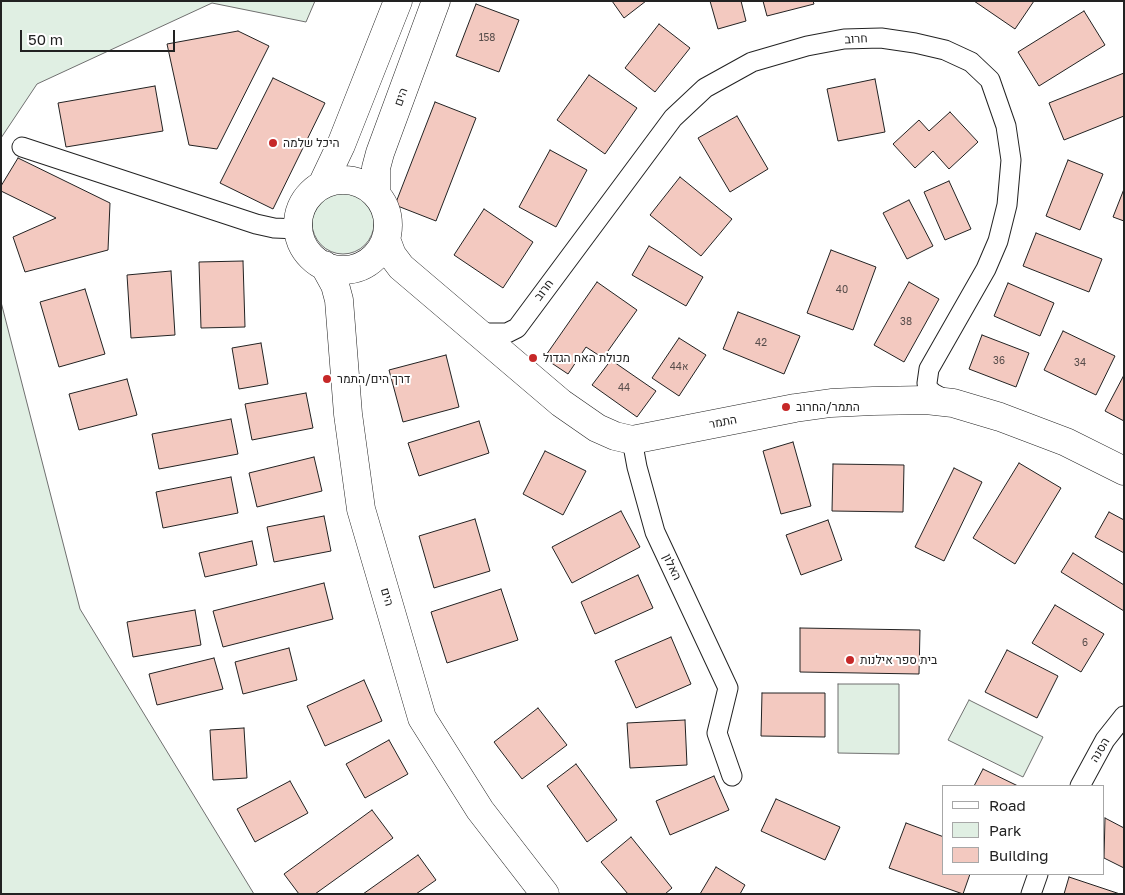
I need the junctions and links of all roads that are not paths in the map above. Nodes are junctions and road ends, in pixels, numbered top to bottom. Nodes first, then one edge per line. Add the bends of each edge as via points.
1 (398, 1) edge
2 (436, 1) edge
3 (22, 147) dead end
4 (322, 185) junction
5 (376, 194) junction
6 (298, 229) junction
7 (386, 239) junction
8 (324, 265) junction
9 (480, 333) junction
10 (953, 403) junction
11 (632, 440) junction
12 (1124, 471) edge
13 (1124, 716) edge
14 (732, 776) dead end
15 (1081, 785) edge
16 (1038, 875) edge
17 (545, 894) edge
18 (1031, 894) edge

1 - 4 main road
2 - 5 main road, הים via 380,153 376,168
3 - 6 street via 256,224
4 - 5 main road via 344,180 356,182
4 - 6 main road via 303,204
5 - 7 main road via 387,215
6 - 8 main road via 306,250
7 - 8 main road via 371,260 360,266 348,269
7 - 9 main road, התמר via 401,267
8 - 17 main road, הים via 339,300 348,414 361,508 422,718 480,810
9 - 10 street, חרוב via 508,333 517,328 673,118 705,88 752,62 798,48 844,39 881,38 915,43 946,50 972,62 990,80 1006,126 1011,160 1007,205 998,241 986,269 929,370 928,389
9 - 11 main road, התמר via 561,403 596,428
10 - 11 main road, התמר via 906,400 831,403
10 - 12 main road, התמר via 1066,442
11 - 14 street, האלון via 655,532 728,688 717,733
13 - 15 street, הסנה via 1104,740
16 - 18 street

